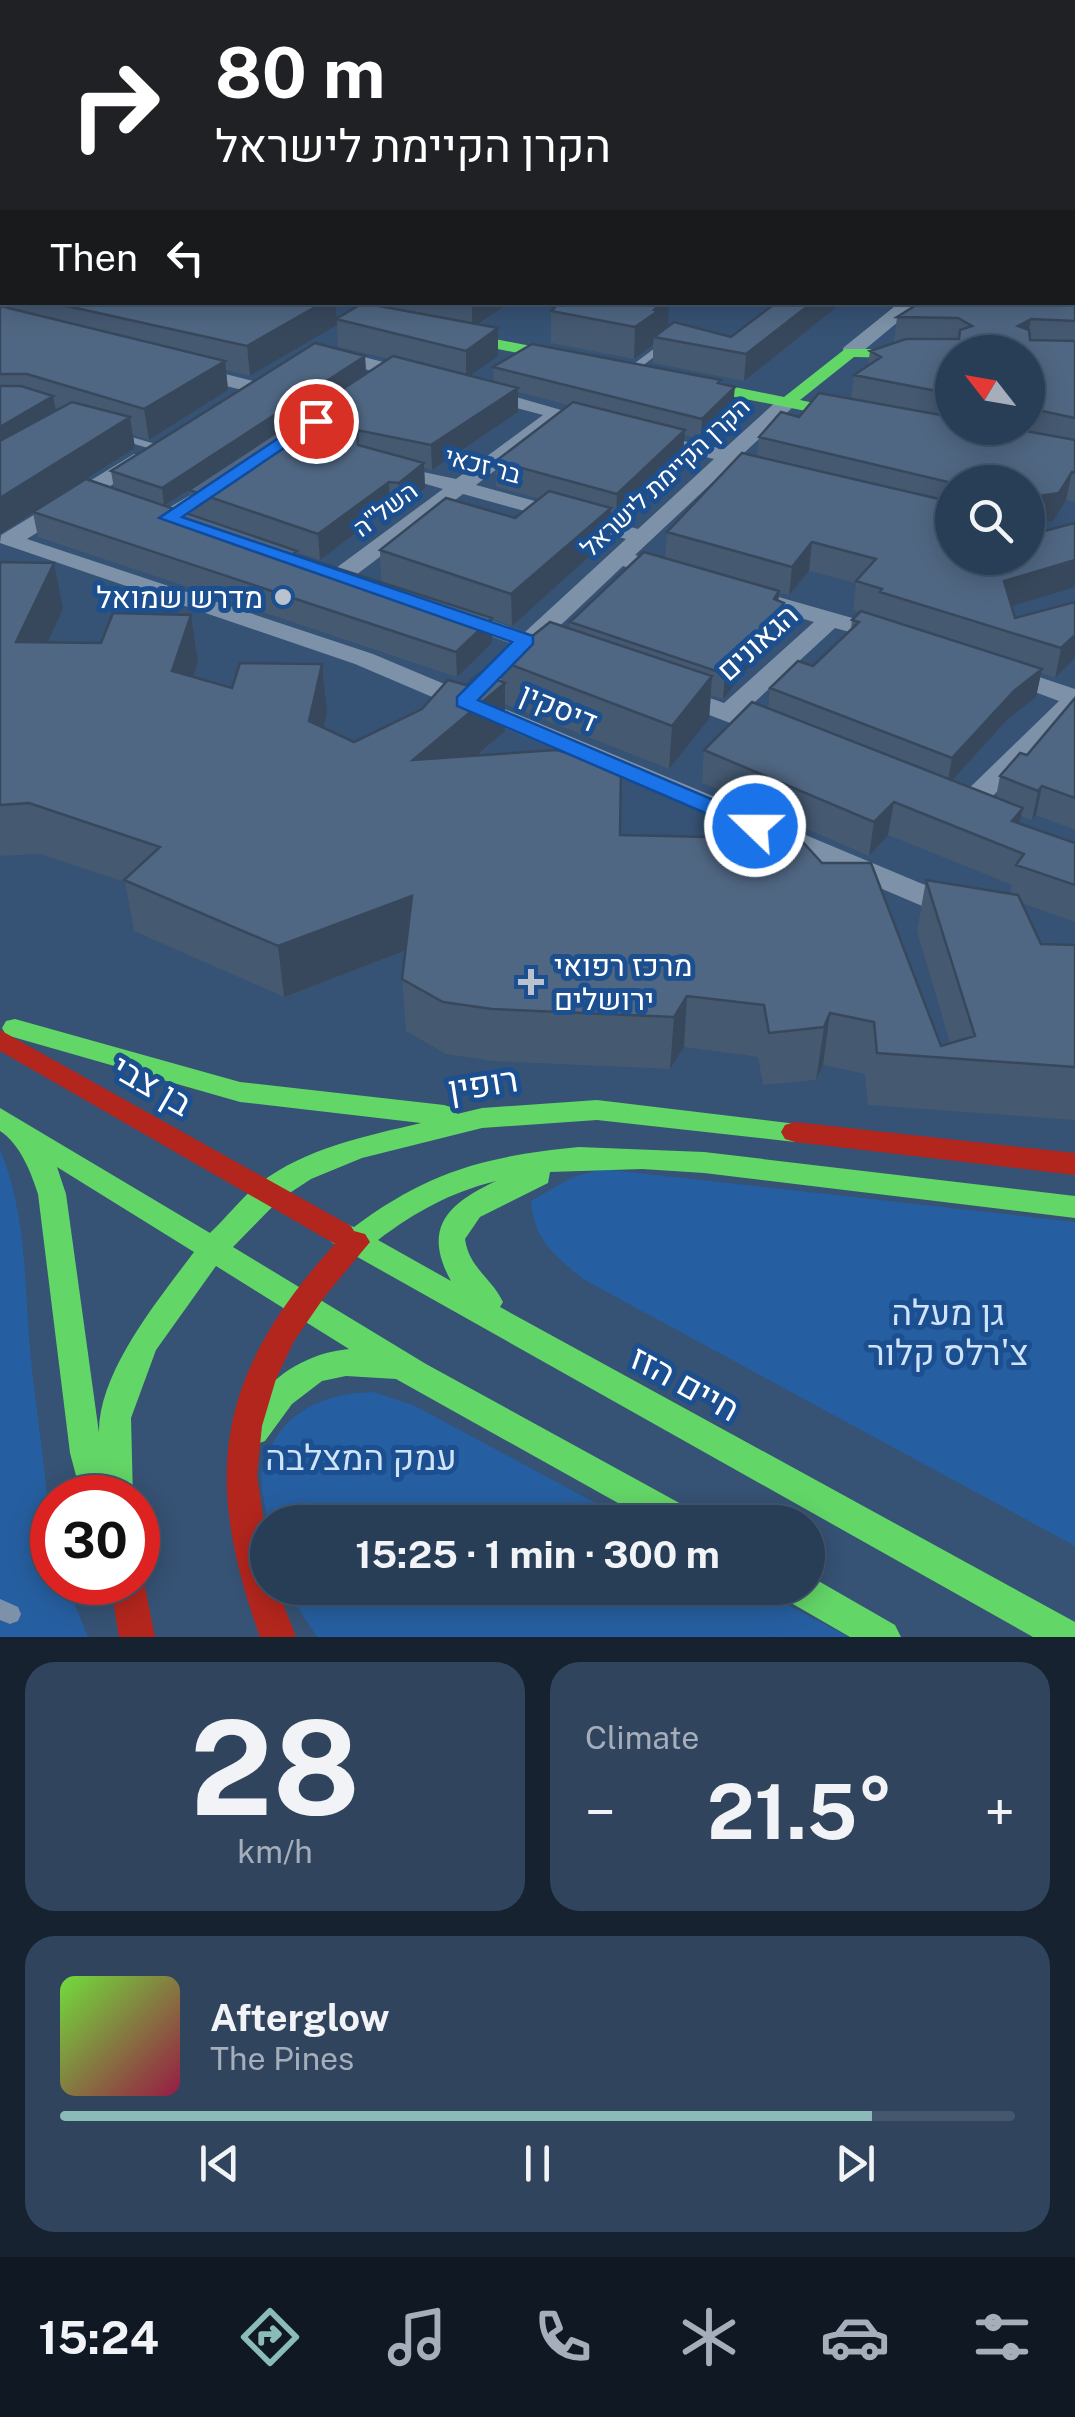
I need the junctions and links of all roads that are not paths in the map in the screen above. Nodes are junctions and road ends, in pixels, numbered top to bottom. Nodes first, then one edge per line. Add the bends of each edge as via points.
1 (689, 0) edge
2 (719, 0) edge
3 (908, 305) edge
4 (417, 329) edge
5 (336, 336) edge
6 (684, 345) edge
7 (526, 350) junction
8 (850, 352) junction
9 (935, 354) edge
10 (177, 368) edge
11 (613, 368) junction
12 (390, 370) junction
13 (438, 382) edge
14 (362, 389) edge
15 (786, 403) junction
16 (224, 406) edge
17 (558, 413) junction
18 (882, 421) edge
19 (109, 434) edge
20 (164, 444) joint
21 (722, 460) junction
22 (368, 462) edge
23 (245, 468) edge
24 (754, 473) edge
25 (460, 487) junction
26 (88, 491) junction
27 (120, 502) edge
28 (201, 529) edge
29 (642, 537) junction
30 (5, 539) edge
31 (619, 558) junction
32 (376, 589) edge
33 (432, 608) edge
34 (831, 619) junction
35 (526, 640) junction
36 (905, 640) edge
37 (978, 663) edge
38 (592, 664) edge
39 (642, 682) edge
40 (1075, 698) edge
41 (464, 702) junction
42 (728, 713) junction
43 (797, 740) edge
44 (1003, 820) edge
45 (990, 923) edge
46 (0, 1023) edge
47 (0, 1039) edge
48 (482, 1118) junction
49 (8, 1123) edge
50 (594, 1160) junction
51 (1075, 1164) edge
52 (269, 1192) junction
53 (1075, 1207) edge
54 (354, 1242) junction
55 (211, 1251) junction
56 (299, 1304) junction
57 (533, 1338) junction
58 (415, 1374) junction
59 (92, 1475) edge
60 (117, 1475) edge
61 (240, 1476) junction
62 (651, 1505) edge
63 (825, 1604) edge
64 (131, 1605) edge
65 (137, 1637) edge
66 (278, 1637) edge
67 (883, 1637) edge
68 (1067, 1637) edge

1 - 2 street
3 - 8 street, הקרן הקיימת לישראל
4 - 7 street
5 - 12 street via 314,350
6 - 11 lane via 670,341
7 - 11 street
7 - 17 street via 470,390
8 - 9 street
8 - 15 street, הקרן הקיימת לישראל
10 - 16 street via 262,382
11 - 15 street
12 - 13 street
12 - 14 street
15 - 18 street
15 - 21 street, הקרן הקיימת לישראל
17 - 21 street
17 - 25 street, השל"ה
19 - 20 lane
20 - 26 street
21 - 24 street
21 - 29 street, הקרן הקיימת לישראל
22 - 25 street, בר זכאי
23 - 28 street via 160,515
25 - 29 street, בר זכאי
25 - 32 street, השל"ה via 331,573
26 - 27 street
26 - 30 street
29 - 31 street, הקרן הקיימת לישראל
30 - 41 street, דיסקין via 364,659
31 - 34 street
31 - 35 street, הקרן הקיימת לישראל
33 - 35 street
34 - 36 street
34 - 42 street, הגאונים
35 - 38 street
35 - 41 street, הקרן הקיימת לישראל
37 - 40 street
39 - 42 street
40 - 44 street via 959,802
41 - 45 street, דיסקין
42 - 43 street
46 - 48 street via 240,1092
47 - 52 street, בן צבי
48 - 51 street, רופין via 597,1110
48 - 52 street, רופין via 358,1149
49 - 55 street
49 - 59 street via 44,1169 52,1194
50 - 53 street via 715,1164
50 - 54 street via 507,1166 450,1181 400,1206
50 - 57 street via 497,1193 450,1237 456,1271
52 - 54 street, חיים הזז
52 - 55 street, רופין
54 - 56 street
54 - 57 street, חיים הזז
55 - 56 street
55 - 60 street, רופין via 143,1344 126,1383 116,1418
56 - 58 street
56 - 61 street via 266,1354 250,1398
57 - 68 street, חיים הזז
58 - 61 street via 350,1362 301,1373 252,1434
58 - 62 street
61 - 66 street via 250,1562
63 - 67 street
64 - 65 street

